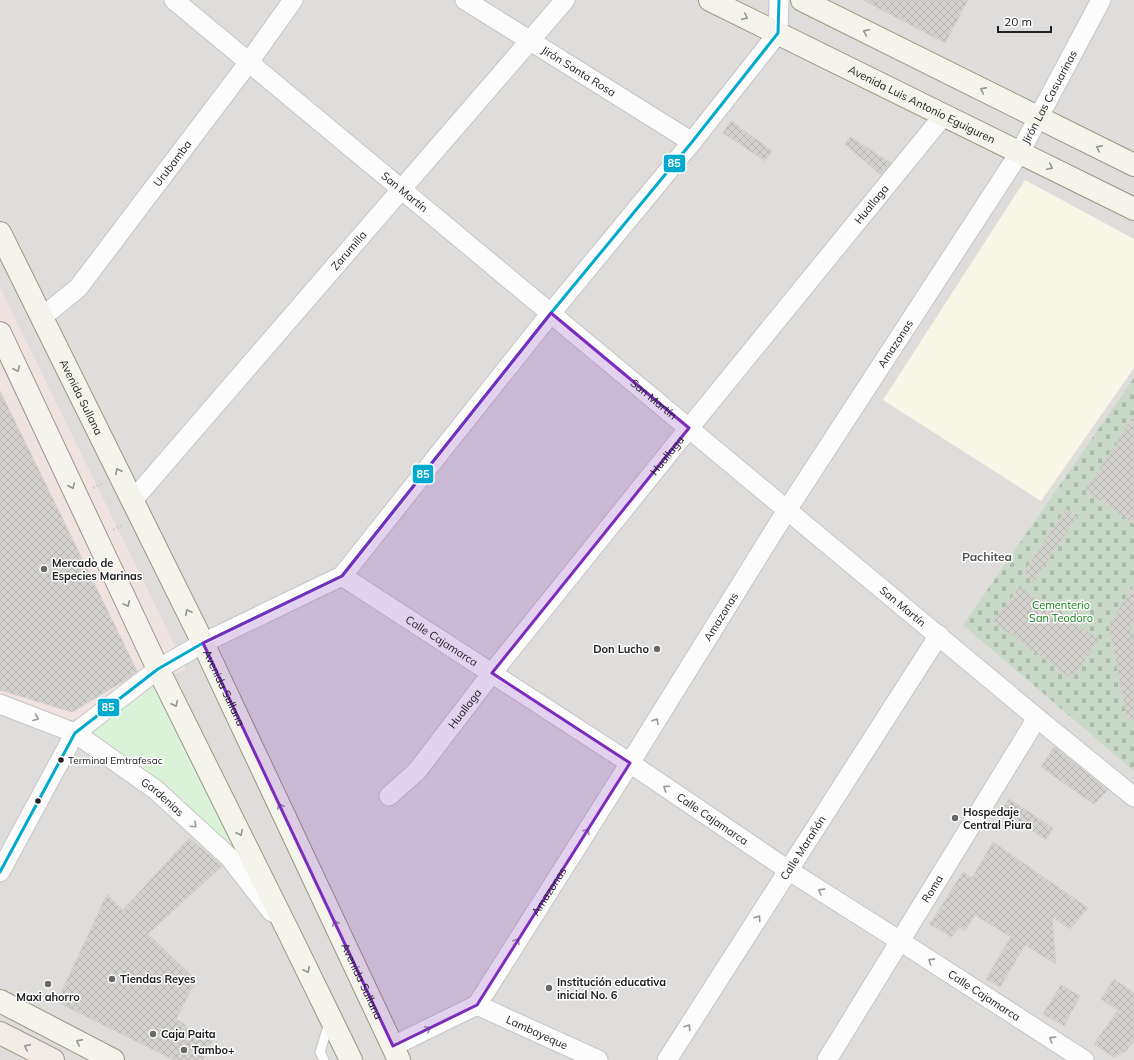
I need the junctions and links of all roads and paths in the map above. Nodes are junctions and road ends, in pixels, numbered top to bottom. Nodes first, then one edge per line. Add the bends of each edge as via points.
1 (174, 0) edge
2 (293, 0) edge
3 (465, 0) edge
4 (565, 0) edge
5 (710, 0) edge
6 (779, 0) edge
7 (802, 0) edge
8 (1101, 0) edge
9 (778, 33) junction
10 (531, 41) junction
11 (249, 62) junction
12 (944, 115) junction
13 (1039, 118) junction
14 (692, 142) junction
15 (1020, 152) junction
16 (1134, 165) edge
17 (402, 189) junction
18 (1134, 208) edge
19 (0, 233) edge
20 (551, 313) junction
21 (41, 318) junction
22 (0, 333) edge
23 (689, 428) junction
24 (120, 475) junction
25 (77, 496) junction
26 (137, 508) junction
27 (787, 510) junction
28 (97, 538) junction
29 (342, 576) junction
30 (939, 636) junction
31 (203, 643) junction
32 (158, 669) junction
33 (492, 673) junction
34 (0, 704) edge
35 (1037, 718) junction
36 (75, 733) junction
37 (630, 763) junction
38 (389, 796) dead end
39 (1134, 797) edge
40 (788, 870) junction
41 (0, 872) edge
42 (290, 935) junction
43 (900, 941) junction
44 (0, 1001) edge
45 (477, 1005) junction
46 (331, 1018) junction
47 (0, 1033) edge
48 (396, 1053) edge
49 (322, 1056) edge
50 (53, 1060) edge
51 (113, 1060) edge
52 (314, 1060) edge
53 (351, 1060) edge
54 (598, 1060) edge
55 (667, 1060) edge
56 (827, 1060) edge
57 (1084, 1060) edge

1 - 11 street, San Martín
2 - 11 street, Urubamba
3 - 10 street, Jirón Santa Rosa
4 - 10 street, Zarumilla
5 -> 9 main road, Avenida Luis Antonio Eguiguren
6 - 9 street
13 -> 7 main road
8 - 13 street, Jirón Las Casuarinas
9 - 12 main road, Avenida Luis Antonio Eguiguren
9 - 14 street
10 - 14 street, Jirón Santa Rosa
10 - 17 street, Zarumilla
11 - 17 street, San Martín
11 - 21 street, Urubamba via 78,288
12 - 15 main road, Avenida Luis Antonio Eguiguren
12 - 23 street, Huallaga
13 - 15 street, Jirón Las Casuarinas
16 -> 13 main road
14 - 20 street
15 -> 18 main road, Avenida Luis Antonio Eguiguren
15 - 27 street, Amazonas
17 - 20 street, San Martín
17 - 26 street, Zarumilla
19 - 21 main road, Avenida Sullana
20 - 23 street, San Martín
20 - 29 street
24 -> 21 main road, Avenida Sullana
22 -> 25 main road
23 - 27 street, San Martín
23 - 33 street, Huallaga
24 - 25 path
24 - 26 main road, Avenida Sullana
25 - 28 main road
26 - 28 path
31 -> 26 main road, Avenida Sullana
27 - 30 street, San Martín
37 -> 27 street, Amazonas
28 -> 32 main road
29 - 31 street
29 - 33 street, Calle Cajamarca
30 - 35 street, San Martín
30 - 40 street, Calle Marañón
31 - 32 street
48 -> 31 main road, Avenida Sullana
32 - 36 street
32 -> 42 main road
33 - 37 street, Calle Cajamarca
33 - 38 street, Huallaga via 418,771
34 -> 36 street, Gardenias
35 - 39 street, San Martín
35 - 43 street, Roma
36 - 41 street
36 -> 42 street, Gardenias via 156,790 223,852
40 -> 37 street, Calle Cajamarca
45 -> 37 street, Amazonas
43 -> 40 street, Calle Cajamarca
55 -> 40 street, Calle Marañón
42 -> 46 main road
43 - 56 street, Roma
57 -> 43 street, Calle Cajamarca
51 -> 44 main road
48 -> 45 street
45 - 54 street, Lambayeque
46 - 49 lane
46 - 53 main road
50 -> 47 main road
49 - 52 lane

